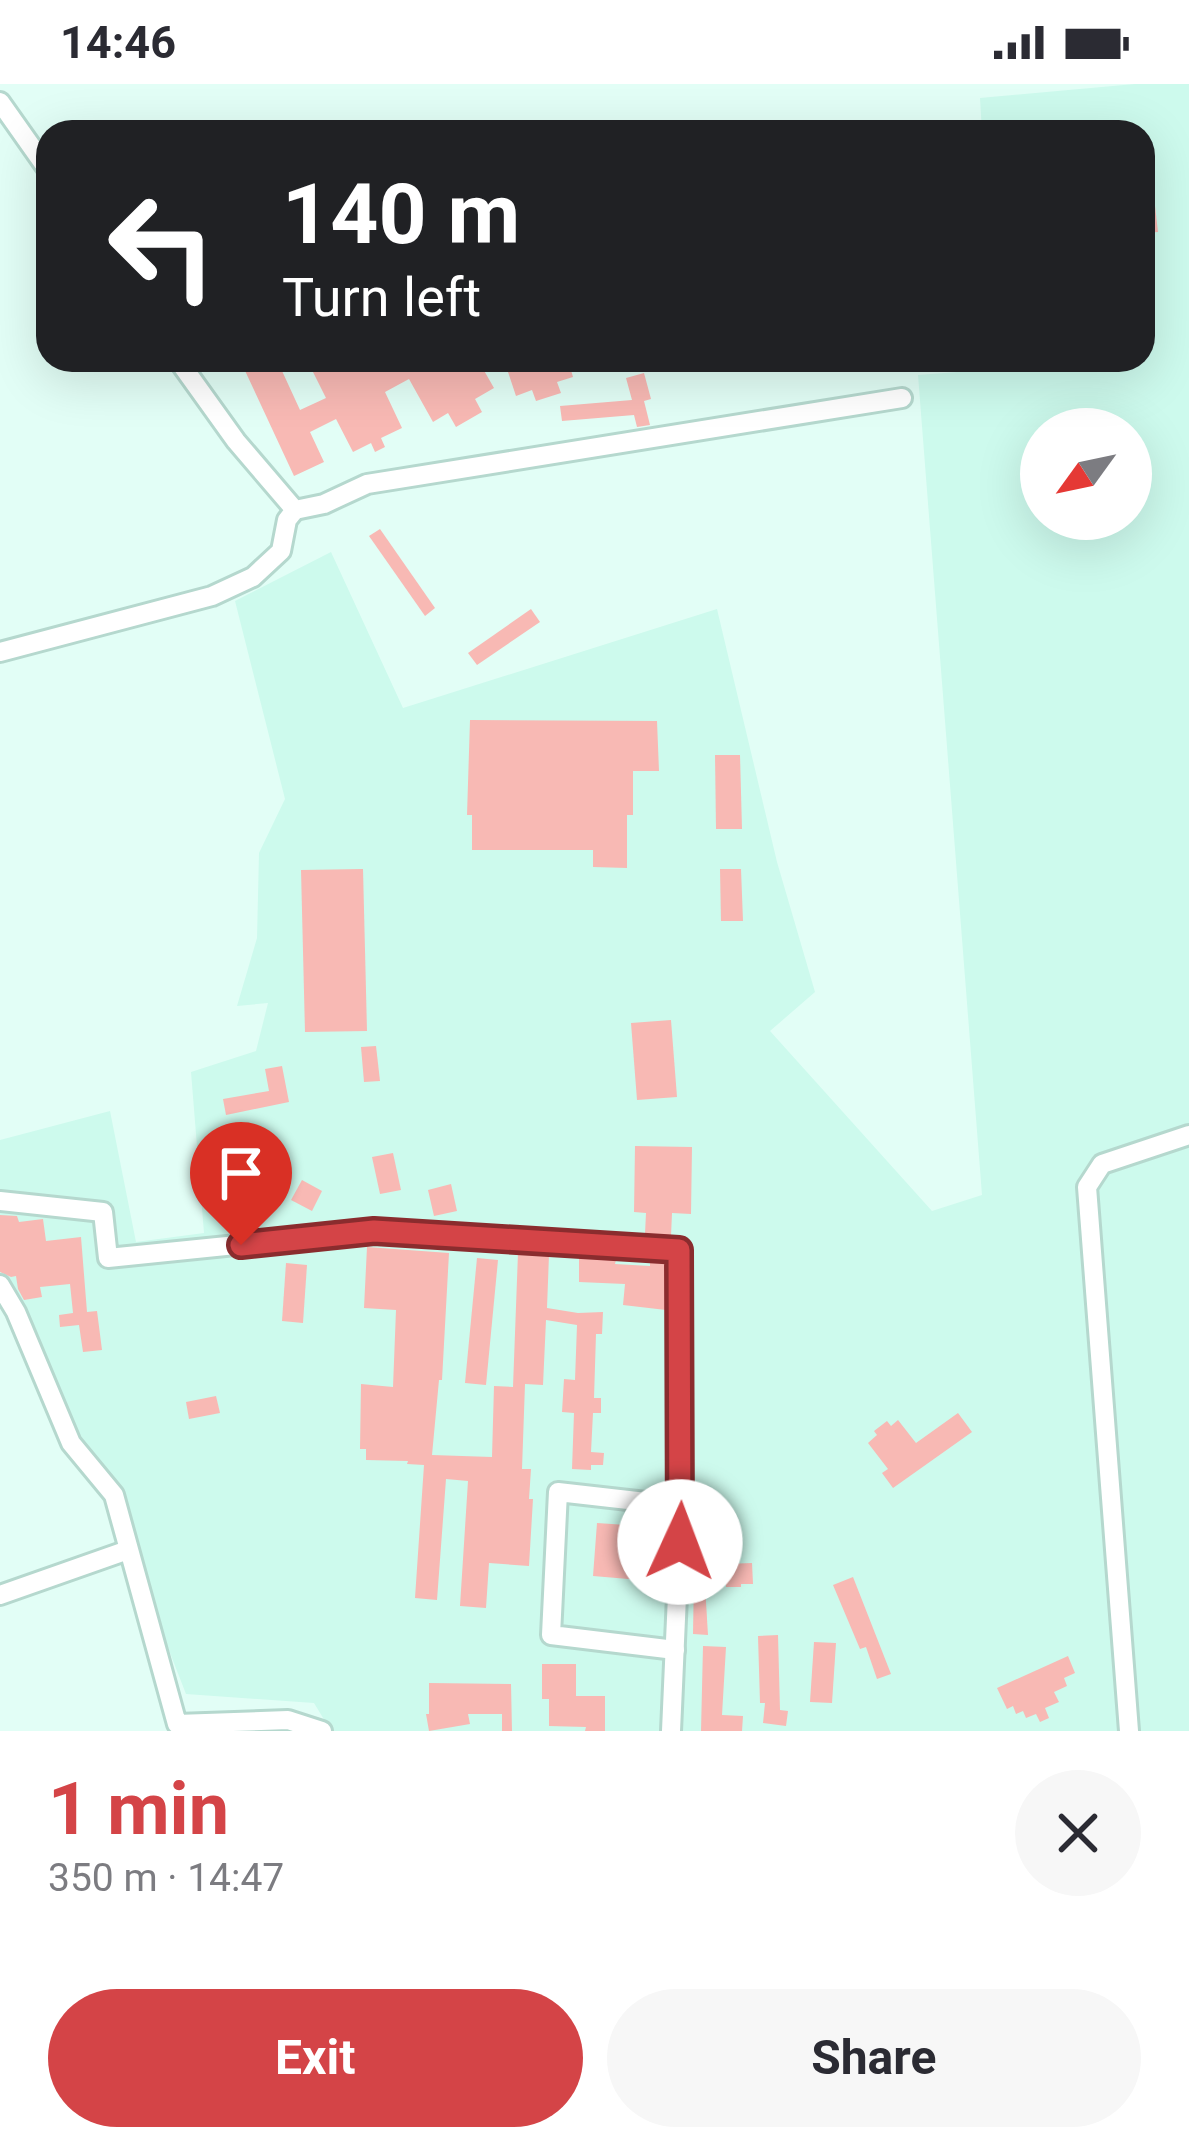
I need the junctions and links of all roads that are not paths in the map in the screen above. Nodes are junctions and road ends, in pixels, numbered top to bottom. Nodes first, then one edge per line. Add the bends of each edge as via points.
1 (0, 102) edge
2 (36, 153) edge
3 (187, 372) edge
4 (902, 398) dead end
5 (295, 510) junction
6 (0, 652) edge
7 (1189, 1135) edge
8 (0, 1201) edge
9 (0, 1285) edge
10 (681, 1506) junction
11 (128, 1550) junction
12 (0, 1595) edge
13 (674, 1650) junction
14 (322, 1731) edge
15 (671, 1731) edge
16 (1129, 1731) edge

1 - 2 street
3 - 5 street
4 - 5 street via 367,484
5 - 6 street via 281,551 253,577 212,596
7 - 16 street via 1102,1164 1088,1187
8 - 10 street via 103,1212 108,1258 374,1231 679,1250
9 - 11 street via 71,1443 115,1495
10 - 13 street
10 - 13 street via 558,1492 551,1635
11 - 12 street
11 - 14 street via 177,1724 288,1720
13 - 15 street

